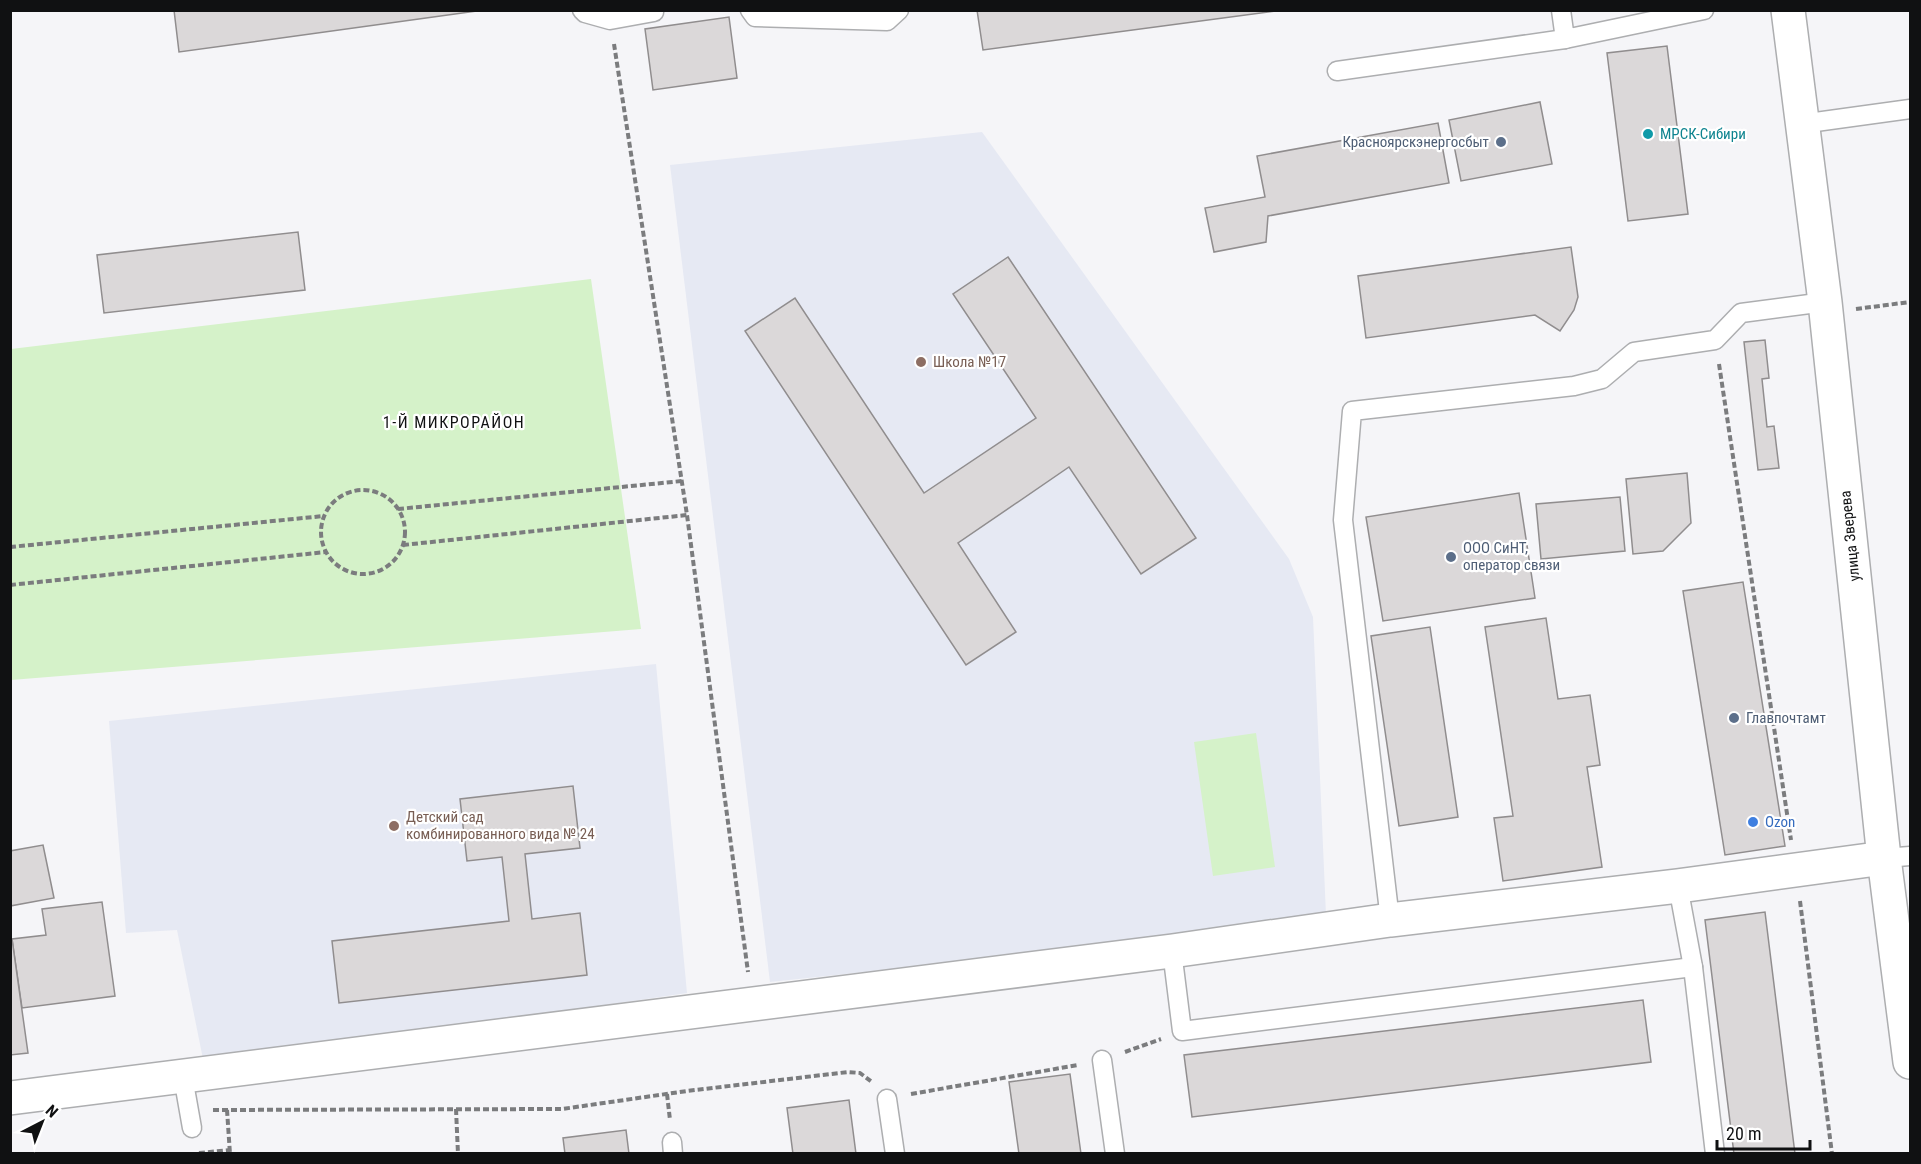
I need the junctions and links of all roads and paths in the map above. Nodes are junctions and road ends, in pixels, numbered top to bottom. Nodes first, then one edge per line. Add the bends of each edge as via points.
1 (582, 10) edge
2 (750, 10) edge
3 (899, 10) edge
4 (1561, 10) edge
5 (1704, 10) edge
6 (1788, 10) edge
7 (654, 12) dead end
8 (610, 20) junction
9 (1565, 39) junction
10 (1337, 71) dead end
11 (1911, 109) edge
12 (1802, 124) junction
13 (1911, 302) edge
14 (1836, 306) junction
15 (1715, 340) junction
16 (682, 481) junction
17 (398, 509) junction
18 (687, 515) junction
19 (324, 516) junction
20 (403, 544) junction
21 (10, 547) edge
22 (326, 552) junction
23 (10, 585) edge
24 (1897, 857) edge
25 (1796, 870) junction
26 (1678, 885) junction
27 (1390, 920) junction
28 (1172, 951) junction
29 (1693, 967) junction
30 (752, 1004) junction
31 (1182, 1031) junction
32 (1102, 1060) junction
33 (1911, 1062) edge
34 (183, 1077) junction
35 (10, 1098) edge
36 (887, 1099) junction
37 (456, 1109) junction
38 (227, 1110) junction
39 (190, 1119) joint
40 (230, 1152) edge
41 (199, 1154) edge
42 (458, 1154) edge
43 (895, 1154) edge
44 (1115, 1154) edge
45 (1715, 1154) edge
46 (1832, 1154) edge

1 - 8 lane
2 - 3 lane via 755,17 887,21
4 - 9 lane
5 - 9 lane
6 - 12 street, улица Зверева
7 - 8 lane
8 - 16 path
9 - 10 lane
11 - 12 lane
12 - 14 street, улица Зверева
13 - 14 path
14 - 15 lane via 1741,313
14 - 24 street, улица Зверева
15 - 25 path
15 - 27 lane via 1634,352 1602,379 1574,386 1352,411 1344,520
16 - 17 path
16 - 18 path
17 - 19 path via 383,495 357,490 334,501
17 - 20 path via 405,526
18 - 20 path
18 - 30 path
19 - 21 path
19 - 22 path via 321,537
20 - 22 path via 392,562 369,574 343,569
22 - 23 path
24 - 25 street
24 - 33 street, улица Зверева
25 - 26 street
25 - 46 path
26 - 27 street
26 - 29 lane
27 - 28 street
28 - 30 street
28 - 31 lane
29 - 31 lane
29 - 45 lane
30 - 34 street
31 - 32 path
32 - 36 path
32 - 44 lane
34 - 35 street
34 - 39 lane
36 - 37 path via 870,1079 848,1072 562,1109
36 - 43 lane
37 - 38 path
37 - 42 path
38 - 39 path
38 - 40 path
40 - 41 path

